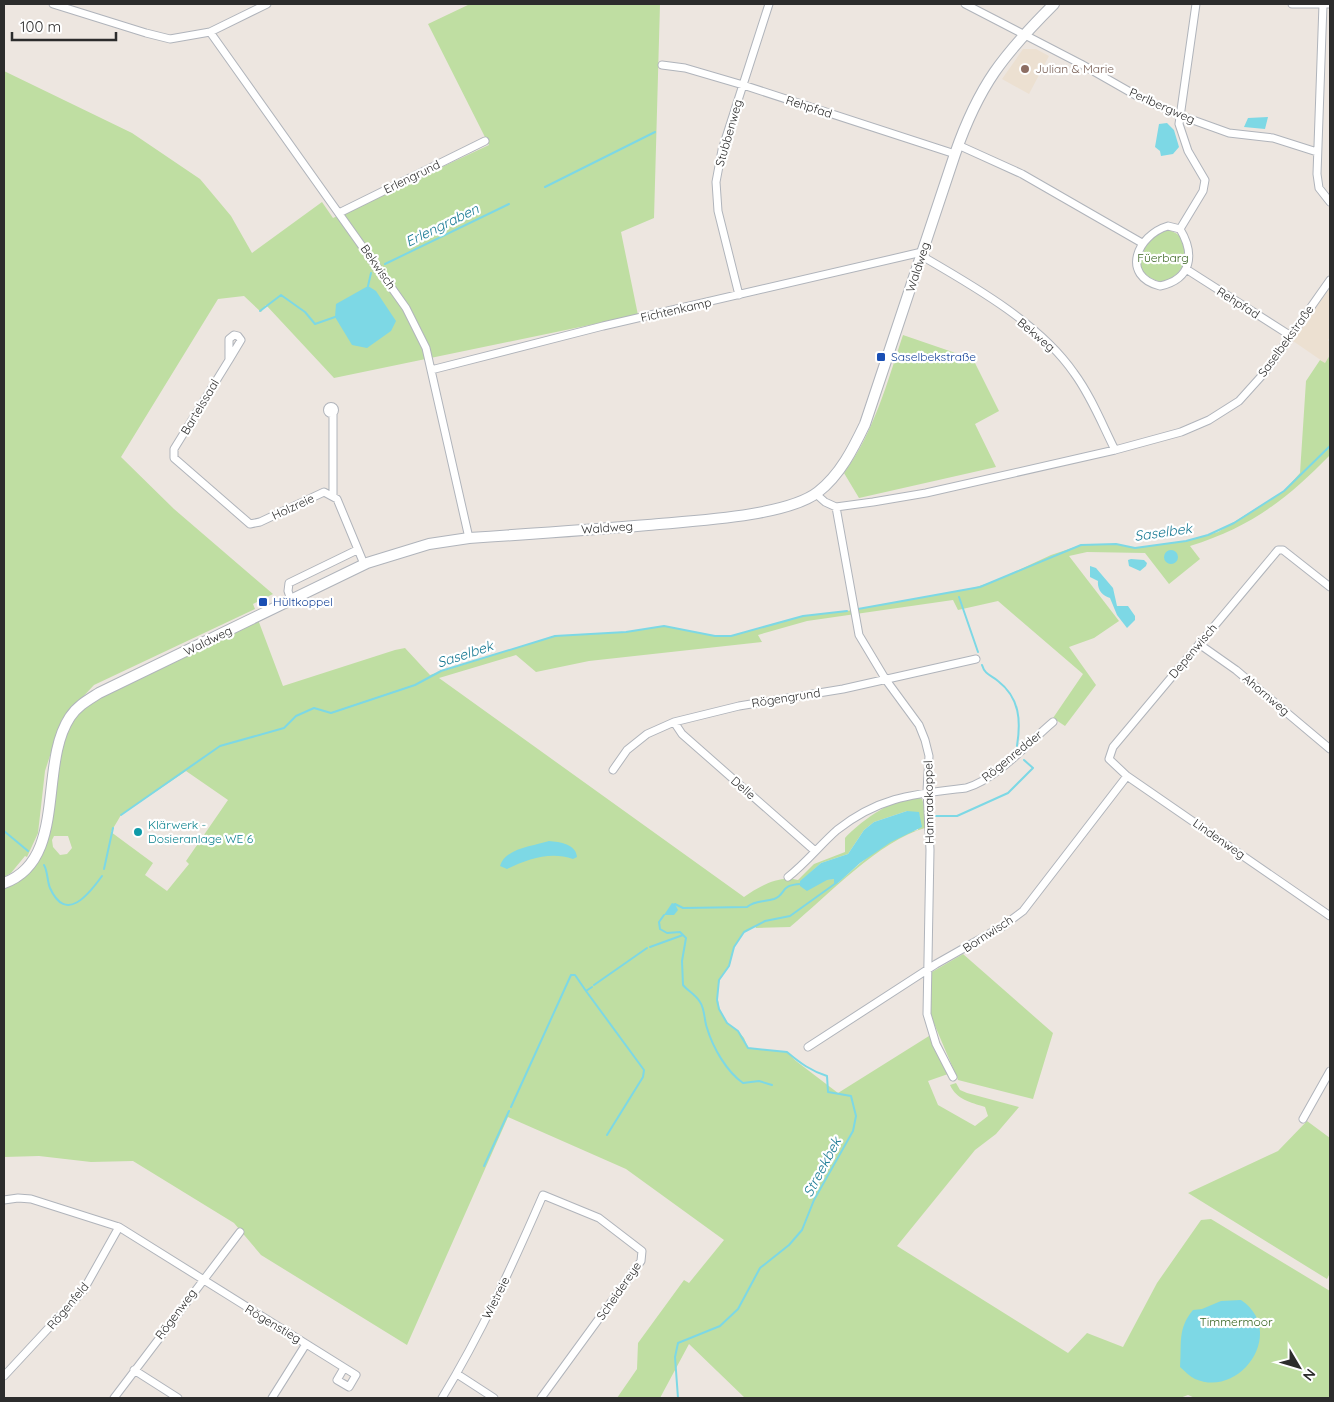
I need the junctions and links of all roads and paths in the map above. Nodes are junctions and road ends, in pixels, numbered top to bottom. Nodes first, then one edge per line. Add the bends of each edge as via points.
1 (53, 4) edge
2 (267, 4) edge
3 (770, 4) edge
4 (965, 4) edge
5 (1054, 4) edge
6 (1196, 4) edge
7 (1292, 4) edge
8 (1323, 4) edge
9 (1330, 4) edge
10 (210, 32) junction
11 (1024, 34) junction
12 (662, 65) dead end
13 (743, 85) junction
14 (1179, 115) junction
15 (485, 141) dead end
16 (957, 149) junction
17 (1316, 152) junction
18 (1330, 202) edge
19 (339, 213) junction
20 (1180, 229) junction
21 (1142, 243) junction
22 (922, 252) junction
23 (1186, 269) junction
24 (1330, 280) edge
25 (739, 295) junction
26 (1291, 336) junction
27 (229, 360) dead end
28 (431, 370) junction
29 (333, 414) dead end
30 (1115, 450) junction
31 (816, 494) junction
32 (333, 495) junction
33 (836, 507) junction
34 (254, 524) joint
35 (469, 538) junction
36 (358, 550) junction
37 (364, 564) junction
38 (1330, 588) edge
39 (291, 600) junction
40 (1200, 644) junction
41 (976, 659) dead end
42 (886, 680) junction
43 (674, 722) junction
44 (1053, 722) dead end
45 (1330, 749) edge
46 (1109, 759) joint
47 (613, 770) dead end
48 (1127, 776) junction
49 (927, 791) junction
50 (815, 851) junction
51 (788, 877) dead end
52 (4, 883) edge
53 (1330, 916) edge
54 (927, 970) junction
55 (808, 1047) dead end
56 (1330, 1071) edge
57 (953, 1077) dead end
58 (1303, 1119) dead end
59 (543, 1195) joint
60 (4, 1200) edge
61 (119, 1228) junction
62 (240, 1232) dead end
63 (202, 1280) junction
64 (306, 1344) junction
65 (344, 1368) dead end
66 (134, 1370) junction
67 (457, 1374) junction
68 (4, 1376) edge
69 (114, 1398) edge
70 (178, 1398) edge
71 (272, 1398) edge
72 (442, 1398) edge
73 (494, 1398) edge
74 (541, 1398) edge

1 - 10 street via 170,39
2 - 10 street
3 - 13 street, Stubbenweg
4 - 11 street, Perlbergweg
5 - 11 main road, Waldweg
6 - 14 street
7 - 8 street
8 - 9 street
8 - 17 street
10 - 19 street, Bekwisch
11 - 14 street, Perlbergweg via 1137,96
11 - 16 main road, Waldweg via 982,89
12 - 13 street, Rehpfad via 685,68
13 - 16 street, Rehpfad
13 - 25 street, Stubbenweg via 722,150 716,182 718,211
14 - 17 street, Perlbergweg via 1228,133 1273,138
14 - 20 street via 1188,151 1205,180
15 - 19 street, Erlengrund
16 - 21 street, Rehpfad via 1022,174
16 - 22 main road, Waldweg
17 - 18 street via 1319,188
19 - 28 street, Bekwisch via 406,308 426,348
20 - 21 street via 1168,226 1155,230
20 - 23 street via 1189,248
21 - 23 street via 1136,259 1145,280 1160,286 1168,284 1177,280
22 - 25 street, Fichtenkamp
22 - 30 street, Bekweg via 927,259 983,293 1050,344 1086,392
22 - 31 main road, Waldweg via 865,424 851,453
23 - 26 street, Rehpfad
24 - 26 street, Saselbekstraße
25 - 28 street, Fichtenkamp
26 - 30 street, Saselbekstraße via 1266,371 1239,400 1209,420 1181,432
27 - 34 street, Bartelssaal via 173,454 246,522
28 - 35 street, Bekwisch
29 - 32 street
30 - 33 street, Saselbekstraße via 926,493
31 - 33 street
31 - 35 main road, Waldweg via 784,507 726,518
32 - 34 street, Holzreie via 324,492
32 - 36 street
33 - 42 street, Hamraakoppel via 859,635
35 - 37 main road, Waldweg via 429,544
36 - 37 street
36 - 39 street via 289,583
37 - 39 main road, Waldweg
38 - 40 street, Depenwisch via 1283,550 1278,550
39 - 52 main road, Waldweg via 99,693 75,711 65,727 56,754 39,850 21,874
40 - 45 street, Ahornweg
40 - 46 street, Depenwisch via 1113,747
41 - 42 street, Rögengrund
42 - 43 street, Rögengrund via 739,706
42 - 49 street, Hamraakoppel via 926,740 929,756
43 - 47 street, Rögengrund via 647,734 627,750
43 - 50 street, Delle via 682,734
44 - 49 street, Rögenredder via 982,781 966,788
46 - 48 street, Lindenweg
48 - 53 street, Lindenweg
48 - 54 street, Bornwisch via 1023,911 1004,926
49 - 50 street, Rögenredder via 899,797 872,808 838,829
49 - 54 street, Hamraakoppel via 930,850
50 - 51 street, Rögenredder
54 - 55 street, Bornwisch
54 - 57 street, Hamraakoppel via 929,1022
56 - 58 street
59 - 67 street, Wietreie
59 - 74 street, Scheidereye via 598,1218 642,1251 642,1261
60 - 61 street via 31,1199
61 - 63 street
61 - 68 street, Rögenfeld via 83,1291
62 - 63 street, Rögenweg
63 - 64 street, Rögenstieg
63 - 66 street, Rögenweg
64 - 65 street, Rögenstieg
64 - 71 street
66 - 69 street, Rögenweg
66 - 70 street
67 - 72 street, Wietreie
67 - 73 street

